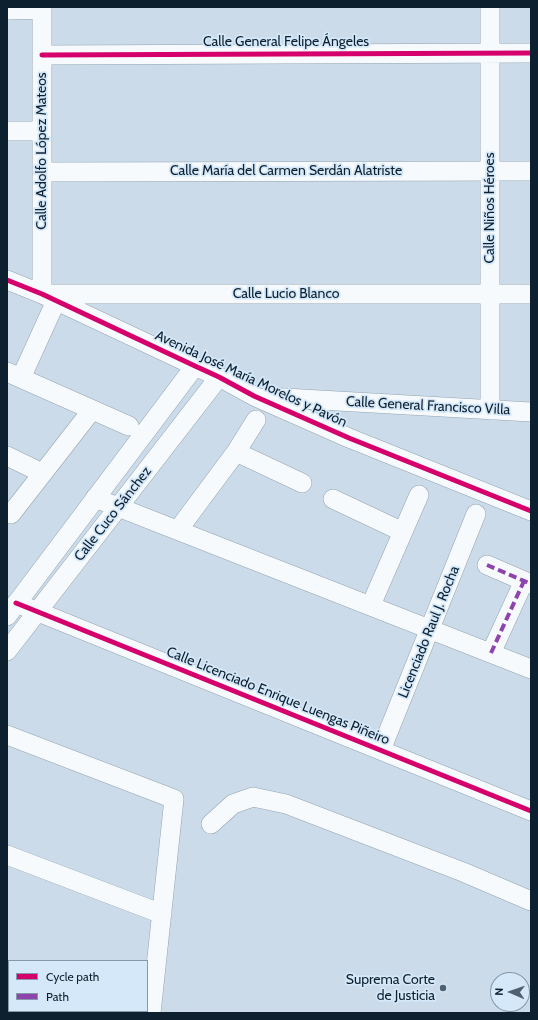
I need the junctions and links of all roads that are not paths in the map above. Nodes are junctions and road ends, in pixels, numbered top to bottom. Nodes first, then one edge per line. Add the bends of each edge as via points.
1 (490, 7) edge
2 (42, 8) edge
3 (7, 10) edge
4 (490, 53) junction
5 (531, 53) edge
6 (42, 54) junction
7 (42, 131) junction
8 (7, 132) edge
9 (490, 171) junction
10 (531, 171) edge
11 (42, 172) junction
12 (7, 280) edge
13 (490, 294) junction
14 (531, 294) edge
15 (49, 298) junction
16 (195, 366) junction
17 (14, 375) edge
18 (219, 377) junction
19 (254, 396) junction
20 (92, 410) junction
21 (490, 410) junction
22 (531, 412) edge
23 (256, 420) dead end
24 (129, 426) dead end
25 (236, 452) junction
26 (7, 456) edge
27 (42, 473) junction
28 (302, 484) dead end
29 (419, 495) dead end
30 (96, 498) junction
31 (333, 499) dead end
32 (118, 507) junction
33 (531, 511) edge
34 (7, 512) edge
35 (476, 514) dead end
36 (178, 530) junction
37 (403, 532) junction
38 (487, 564) dead end
39 (527, 583) edge
40 (370, 606) junction
41 (12, 609) edge
42 (37, 612) junction
43 (430, 629) junction
44 (7, 651) edge
45 (491, 653) junction
46 (531, 668) edge
47 (7, 735) edge
48 (381, 750) junction
49 (531, 811) edge
50 (211, 824) dead end
51 (7, 855) edge
52 (531, 901) edge
53 (162, 914) junction
54 (151, 1013) edge

1 - 4 street, Calle Niños Héroes
2 - 3 street
2 - 6 street, Calle Adolfo López Mateos
4 - 5 street, Calle General Felipe Ángeles
4 - 6 street, Calle General Felipe Ángeles
4 - 9 street, Calle Niños Héroes
6 - 7 street, Calle Adolfo López Mateos
7 - 8 street
7 - 11 street, Calle Adolfo López Mateos
9 - 10 street, Calle María del Carmen Serdán Alatriste
9 - 11 street, Calle María del Carmen Serdán Alatriste
9 - 13 street, Calle Niños Héroes
11 - 15 street, Calle Adolfo López Mateos
12 - 15 street, Avenida José María Morelos y Pavón
13 - 14 street, Calle Lucio Blanco
13 - 15 street, Calle Lucio Blanco
13 - 21 street, Calle Niños Héroes
15 - 16 street, Avenida José María Morelos y Pavón
15 - 17 street, Calle Adolfo López Mateos
16 - 18 street, Avenida José María Morelos y Pavón
16 - 30 street, Calle Cuco Sánchez
17 - 20 street
18 - 19 street, Avenida José María Morelos y Pavón
18 - 32 street, Calle Cuco Sánchez
19 - 21 street, Calle General Francisco Villa
19 - 33 street, Avenida José María Morelos y Pavón via 349,438
20 - 24 street
20 - 27 street
21 - 22 street, Calle General Francisco Villa
23 - 25 street
25 - 28 street
25 - 36 street
26 - 27 street
27 - 34 street via 11,514
29 - 37 street
30 - 32 street
30 - 41 street, Calle Cuco Sánchez
31 - 37 street
32 - 36 street
32 - 42 street, Calle Cuco Sánchez
35 - 43 street, Licenciado Raul J. Rocha
36 - 40 street
37 - 40 street
38 - 39 street
39 - 45 street
40 - 43 street
41 - 42 street, Calle Licenciado Enrique Luengas Piñeiro
42 - 44 street, Calle Cuco Sánchez
42 - 48 street, Calle Licenciado Enrique Luengas Piñeiro
43 - 45 street
43 - 48 street, Licenciado Raul J. Rocha
45 - 46 street
47 - 53 street via 174,799
48 - 49 street, Calle Licenciado Enrique Luengas Piñeiro
50 - 52 street via 233,804 253,797 286,804
51 - 53 street
53 - 54 street

